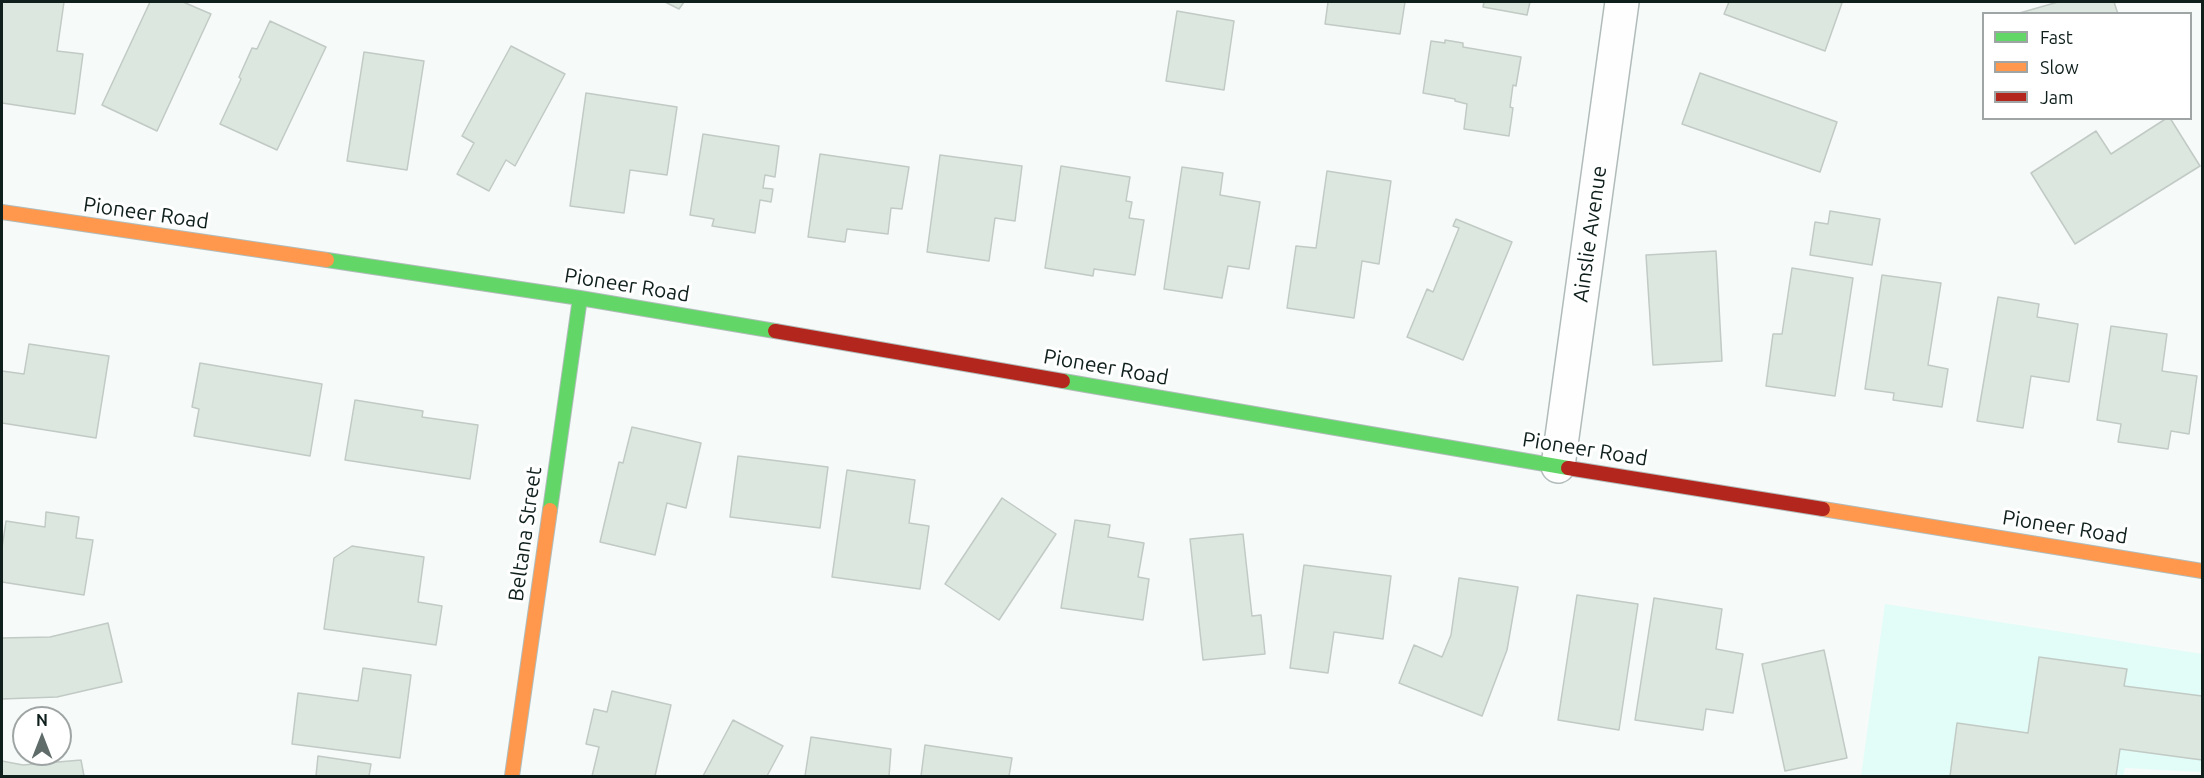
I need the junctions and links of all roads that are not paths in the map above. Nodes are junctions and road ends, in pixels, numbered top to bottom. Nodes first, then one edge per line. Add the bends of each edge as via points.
1 (1622, 2) edge
2 (2, 212) edge
3 (579, 298) junction
4 (1558, 466) junction
5 (2202, 571) edge
6 (512, 777) edge

1 - 4 street, Ainslie Avenue
2 - 3 main road, Pioneer Road
3 - 4 main road, Pioneer Road
3 - 6 main road, Beltana Street
4 - 5 main road, Pioneer Road

